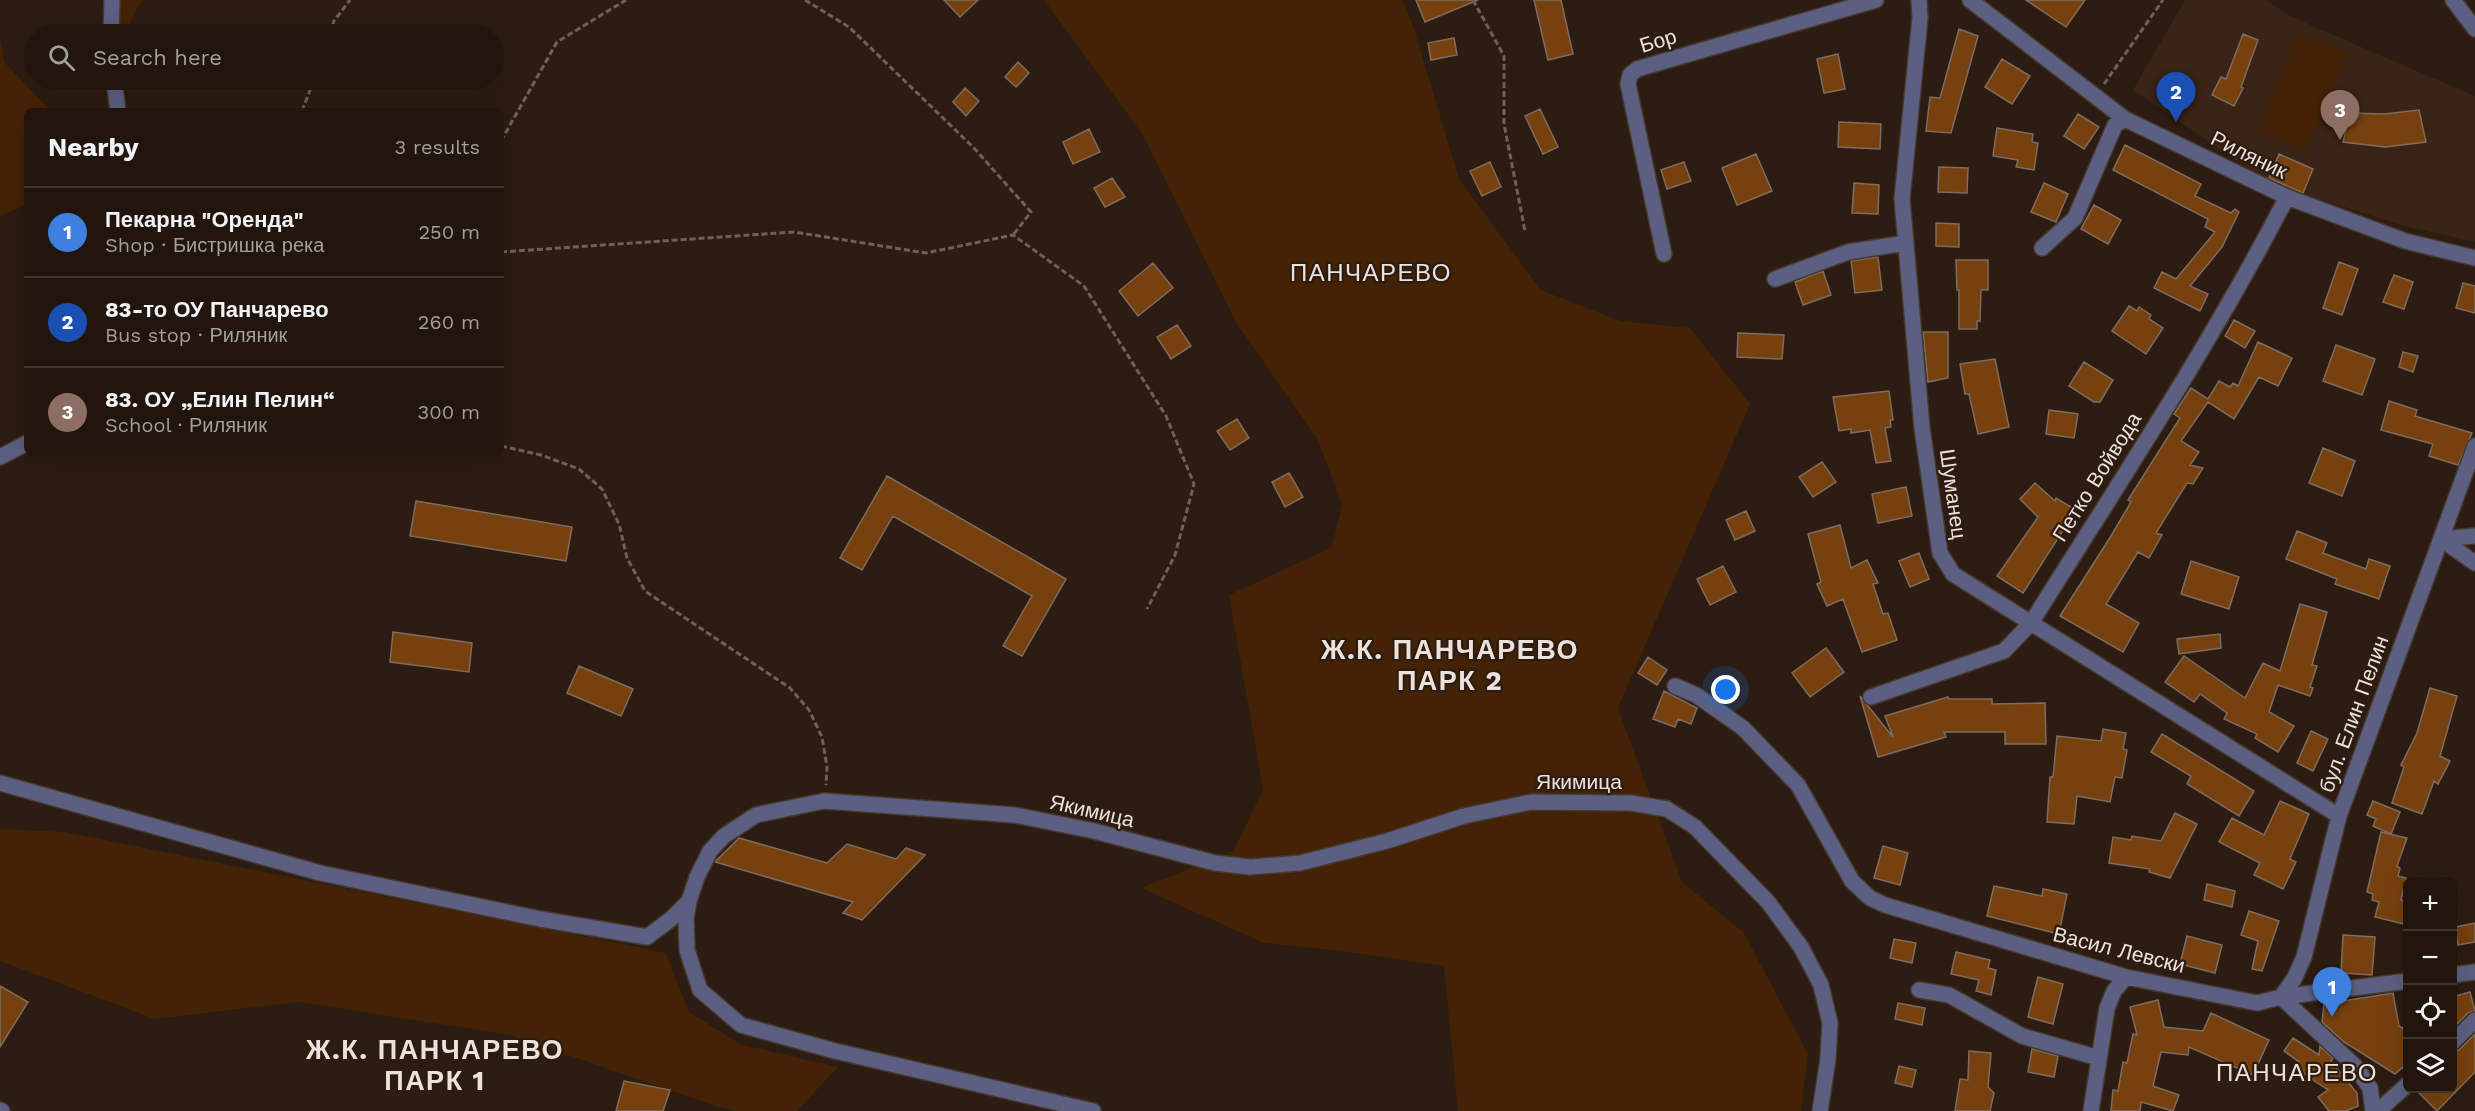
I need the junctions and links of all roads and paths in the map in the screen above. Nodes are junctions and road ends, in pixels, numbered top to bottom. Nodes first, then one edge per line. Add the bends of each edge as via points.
1 (112, 0) edge
2 (350, 0) edge
3 (626, 0) edge
4 (806, 0) edge
5 (1473, 0) edge
6 (1876, 0) edge
7 (1919, 0) edge
8 (1970, 0) edge
9 (2163, 0) edge
10 (2453, 0) edge
11 (111, 24) edge
12 (333, 24) edge
13 (2475, 29) edge
14 (115, 90) edge
15 (310, 90) edge
16 (2097, 96) junction
17 (118, 108) edge
18 (304, 108) edge
19 (2125, 119) junction
20 (504, 136) edge
21 (2286, 197) junction
22 (1525, 231) dead end
23 (1013, 235) junction
24 (1906, 243) junction
25 (2042, 248) dead end
26 (504, 252) edge
27 (1664, 254) dead end
28 (2475, 258) edge
29 (1775, 279) dead end
30 (24, 444) edge
31 (2475, 446) edge
32 (504, 447) edge
33 (0, 457) edge
34 (2475, 536) edge
35 (2441, 539) junction
36 (2475, 563) edge
37 (1147, 609) dead end
38 (2031, 623) junction
39 (1675, 686) dead end
40 (1871, 698) dead end
41 (0, 783) edge
42 (824, 801) junction
43 (2338, 816) junction
44 (689, 902) junction
45 (2475, 972) edge
46 (2457, 974) edge
47 (2126, 977) junction
48 (2403, 982) edge
49 (1919, 990) dead end
50 (2281, 997) junction
51 (2475, 1020) edge
52 (2456, 1039) edge
53 (2099, 1058) junction
54 (2403, 1088) edge
55 (1093, 1111) edge
56 (1820, 1111) edge
57 (2091, 1111) edge
58 (2376, 1111) edge

1 - 11 street
2 - 12 path
3 - 20 path via 557,42
4 - 23 path via 849,27 973,147 1031,212
5 - 22 path via 1504,56 1504,124
6 - 27 street, Бор via 1637,69 1630,75 1628,84
7 - 24 street, Шуманец via 1902,199
8 - 16 street, Риляник
9 - 16 path
10 - 13 street
14 - 17 street
15 - 18 path
16 - 19 street, Риляник
19 - 21 street, Риляник
19 - 25 street via 2115,125 2075,218
21 - 28 street, Риляник via 2405,241
21 - 38 street, Петко Войвода via 2255,258
23 - 26 path via 926,253 794,232
23 - 37 path via 1084,286 1166,416 1194,484 1175,555
24 - 29 street via 1848,252
24 - 38 street, Шуманец via 1922,428 1940,553 1953,574
30 - 33 street
31 - 35 street, бул. Елин Пелин
32 - 42 path via 541,454 579,469 603,489 619,524 627,558 645,591 790,688 809,710 822,737 828,767
34 - 35 street
35 - 36 street
35 - 43 street, бул. Елин Пелин
38 - 40 street, Петко Войвода via 2004,651
38 - 43 street, Шуманец
39 - 47 street, Васил Левски via 1696,695 1743,728 1798,785 1860,890 1885,905
41 - 44 street via 320,873 540,919 647,937
42 - 44 street, Якимица via 756,815 738,825 710,851
42 - 56 street, Якимица via 1015,815 1215,863 1250,867 1300,862 1387,841 1464,816 1531,802 1631,803 1667,809 1695,827 1768,902 1801,946 1821,985 1830,1023
43 - 50 street, бул. Елин Пелин via 2304,957
44 - 55 street, Якимица via 687,950 700,990 741,1025 846,1054
45 - 46 street
47 - 50 street, Васил Левски via 2257,1003
47 - 53 street via 2107,1008
48 - 50 street, Васил Левски
49 - 53 street via 1949,995 2022,1036
50 - 58 street via 2355,1066 2370,1088
51 - 52 street
53 - 57 street
54 - 58 street

